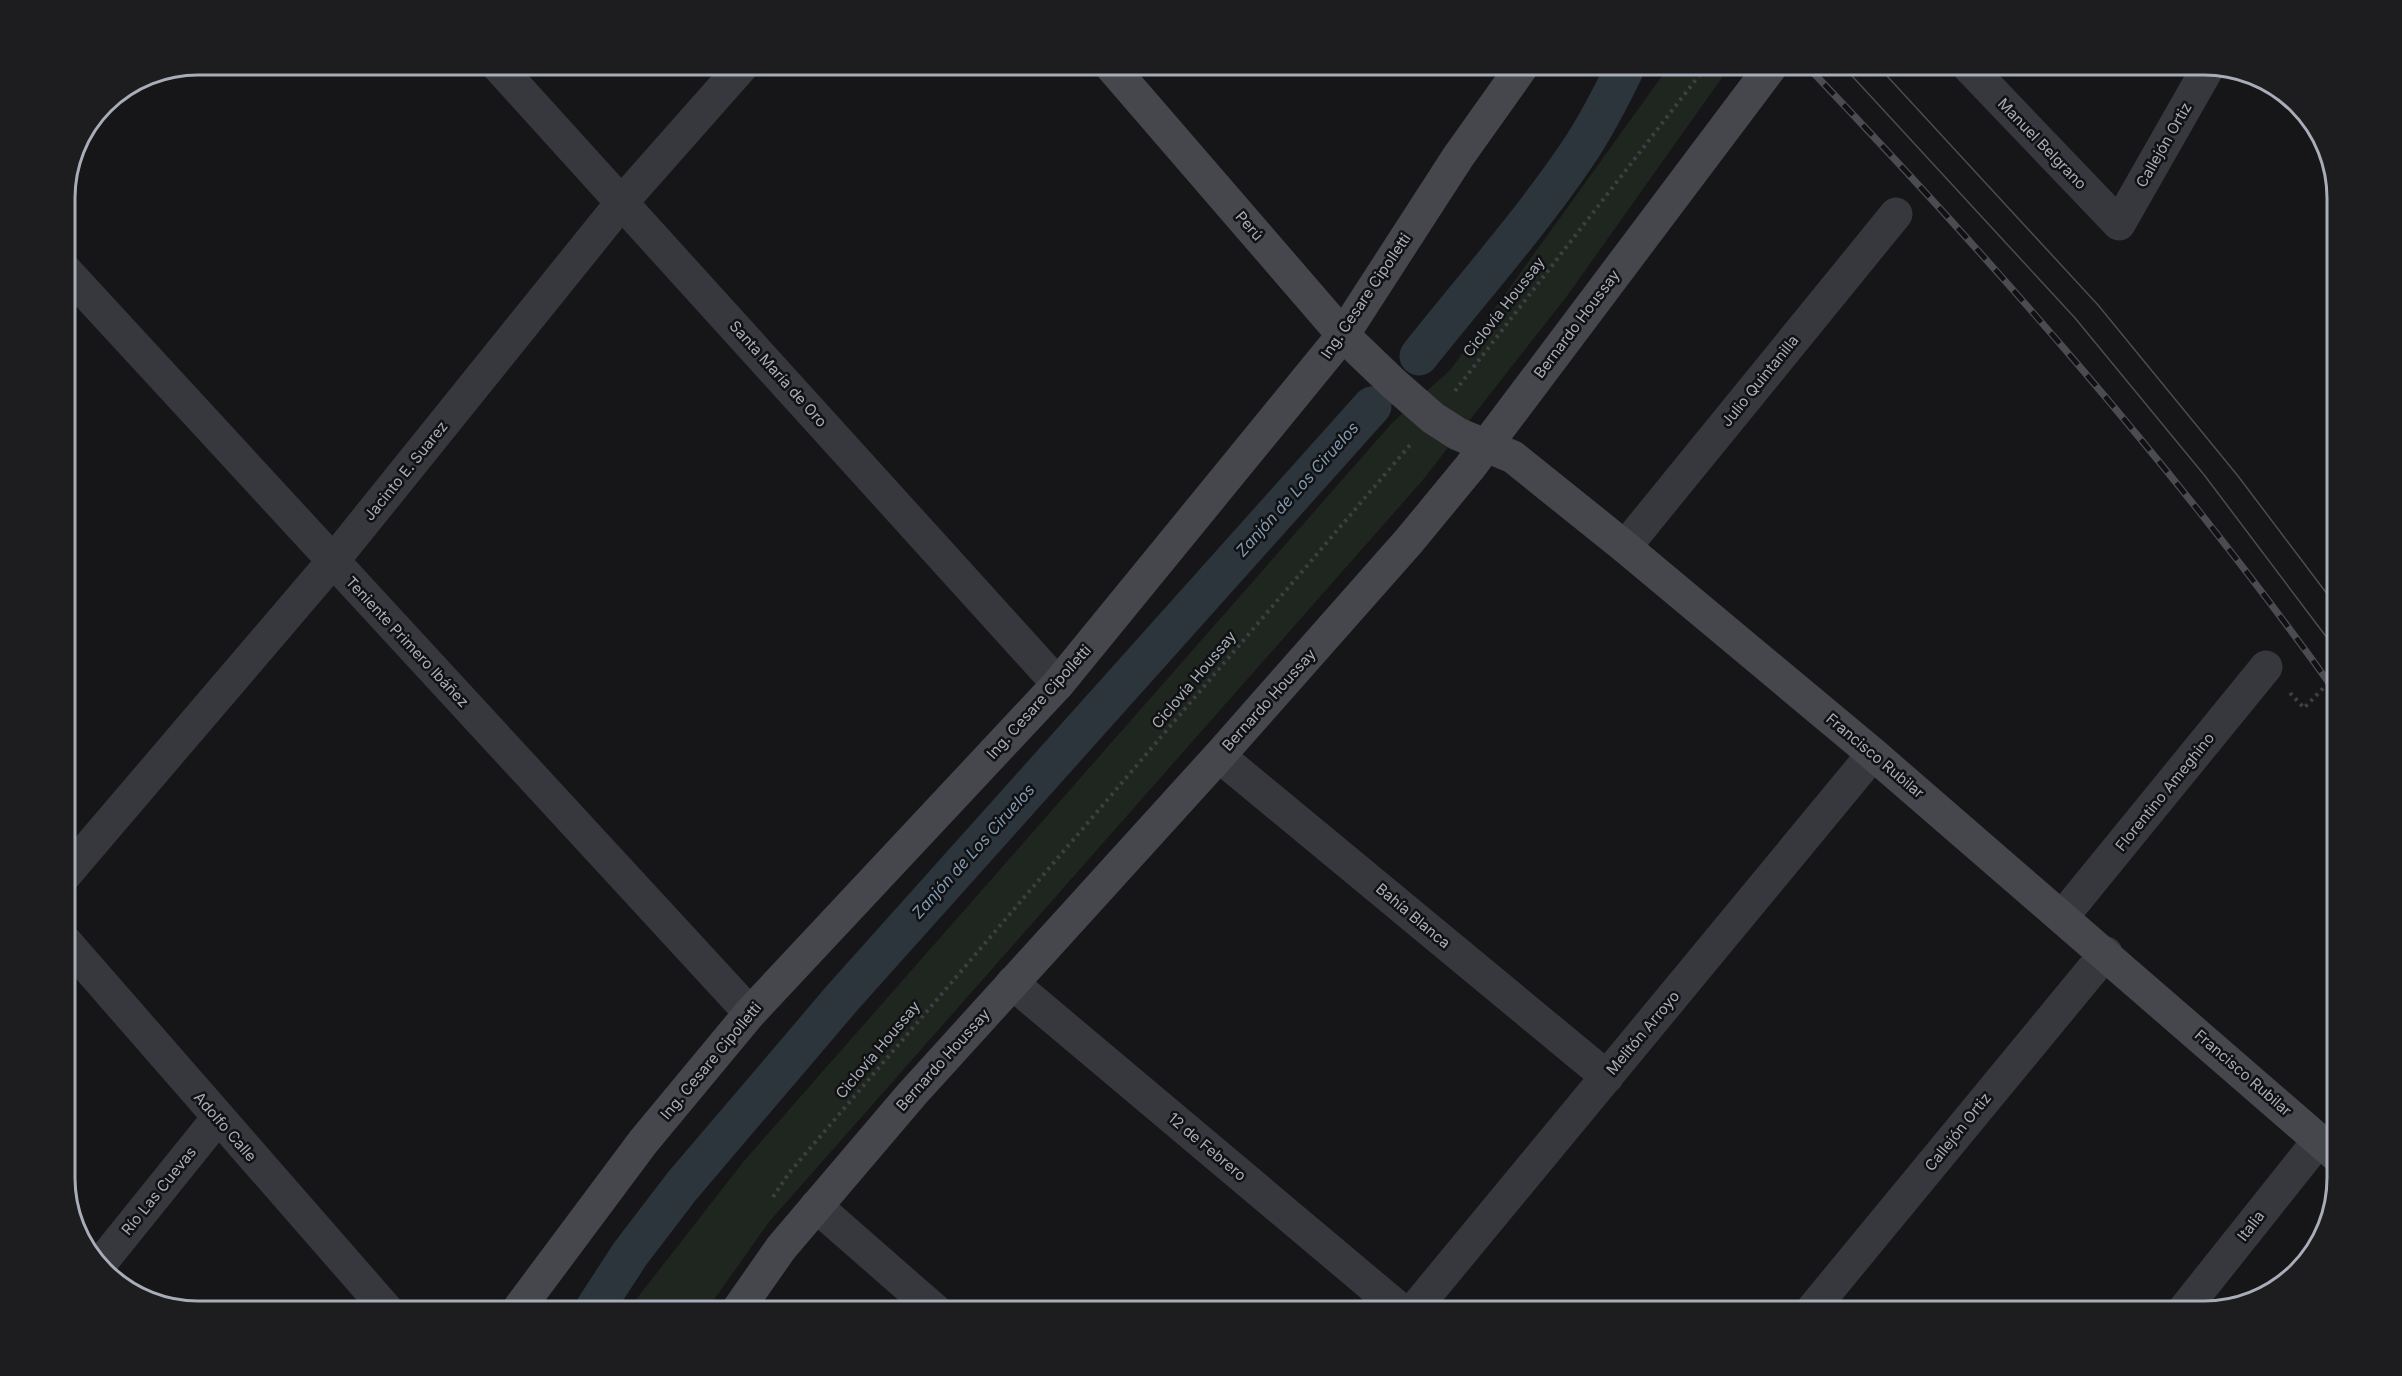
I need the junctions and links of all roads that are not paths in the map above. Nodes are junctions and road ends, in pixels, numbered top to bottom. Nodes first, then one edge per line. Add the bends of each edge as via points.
1 (506, 75) edge
2 (734, 75) edge
3 (1118, 75) edge
4 (1516, 75) edge
5 (1765, 75) edge
6 (1977, 75) edge
7 (2204, 75) edge
8 (622, 202) junction
9 (1896, 214) dead end
10 (2119, 224) joint
11 (75, 281) edge
12 (1343, 335) junction
13 (1393, 383) joint
14 (1486, 444) junction
15 (1625, 548) junction
16 (333, 561) junction
17 (2266, 667) road end
18 (1058, 684) junction
19 (1873, 753) junction
20 (1219, 756) junction
21 (75, 863) edge
22 (2063, 916) junction
23 (75, 953) edge
24 (2106, 953) junction
25 (1012, 983) junction
26 (750, 1013) junction
27 (1607, 1077) junction
28 (217, 1119) junction
29 (2327, 1147) edge
30 (2327, 1149) edge
31 (816, 1206) junction
32 (105, 1258) edge
33 (379, 1301) edge
34 (524, 1301) edge
35 (744, 1301) edge
36 (925, 1301) edge
37 (1390, 1301) edge
38 (1421, 1301) edge
39 (1819, 1301) edge
40 (2192, 1301) edge

1 - 8 street, Santa María de Oro
2 - 8 street, Jacinto E. Suarez
3 - 12 street, Perú
4 - 12 street, Ing. Cesare Cipolletti
5 - 14 street, Bernardo Houssay
6 - 10 street, Manuel Belgrano
7 - 10 street, Callejón Ortiz
8 - 16 street, Jacinto E. Suarez
8 - 18 street, Santa María de Oro
9 - 15 street, Julio Quintanilla
11 - 16 street, Teniente Primero Ibáñez
12 - 13 street, Perú
12 - 18 street, Ing. Cesare Cipolletti
13 - 14 street, Francisco Rubilar via 1433,418 1458,434
14 - 15 street, Francisco Rubilar via 1513,457
14 - 20 street, Bernardo Houssay via 1409,541
15 - 19 street, Francisco Rubilar
16 - 21 street, Jacinto E. Suarez
16 - 26 street, Teniente Primero Ibáñez
17 - 22 street, Florentino Ameghino
18 - 26 street, Ing. Cesare Cipolletti
19 - 22 street, Francisco Rubilar
19 - 27 street, Melitón Arroyo
20 - 25 street, Bernardo Houssay
20 - 27 street, Bahía Blanca
22 - 24 street, Francisco Rubilar
23 - 28 street, Adolfo Calle
24 - 29 street, Francisco Rubilar
24 - 39 street, Callejón Ortiz
25 - 31 street, Bernardo Houssay
25 - 37 street, 12 de Febrero
26 - 34 street, Ing. Cesare Cipolletti via 643,1142
27 - 38 street, Melitón Arroyo
28 - 32 street, Río Las Cuevas
28 - 33 street, Adolfo Calle
30 - 40 street, Italia
31 - 35 street, Bernardo Houssay
31 - 36 street

